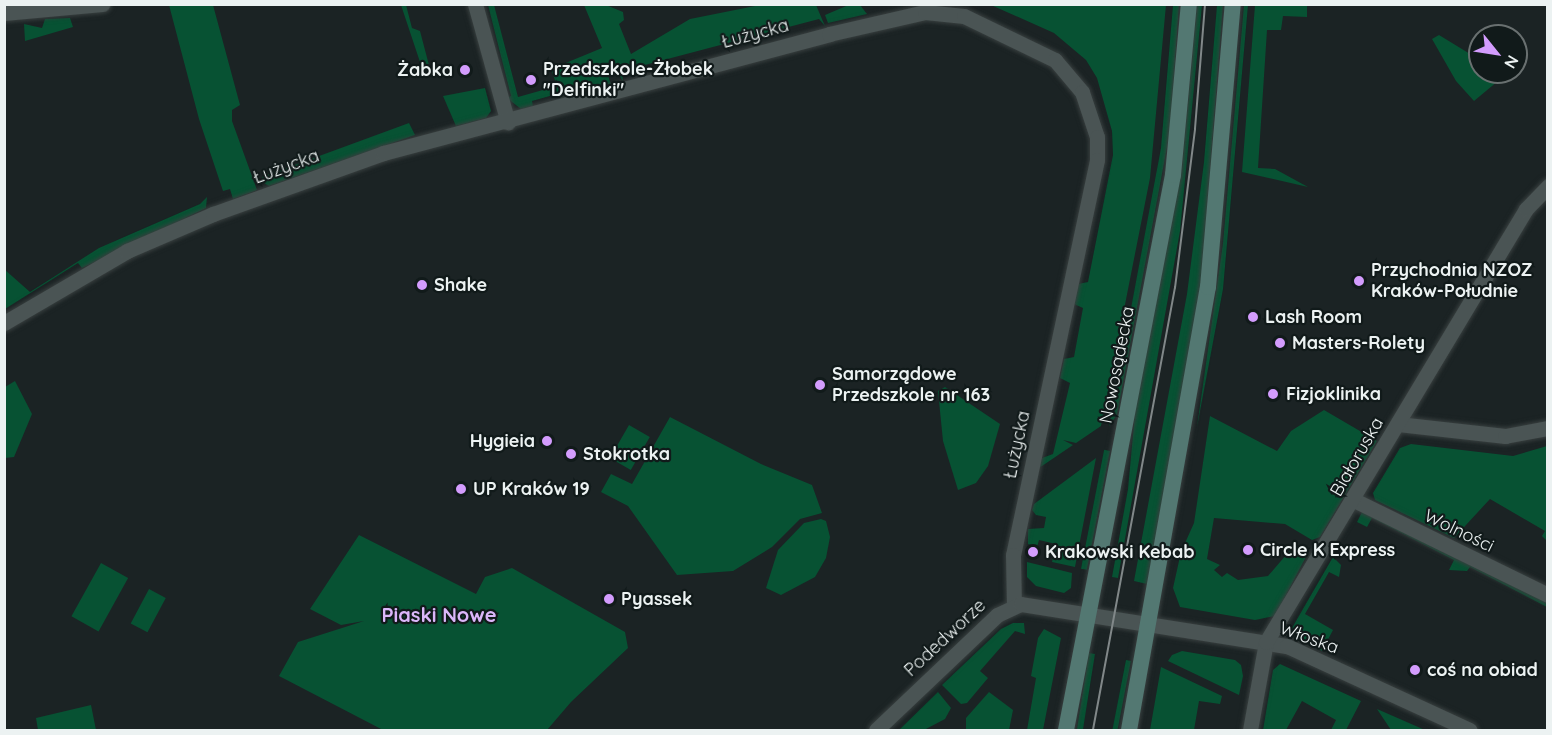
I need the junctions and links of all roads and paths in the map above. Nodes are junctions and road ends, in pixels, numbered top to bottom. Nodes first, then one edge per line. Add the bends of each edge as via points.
1 (103, 4) edge
2 (475, 4) edge
3 (1189, 4) edge
4 (1233, 4) edge
5 (4, 13) edge
6 (508, 123) junction
7 (1548, 186) edge
8 (4, 323) edge
9 (1398, 424) junction
10 (1548, 428) edge
11 (1354, 500) junction
12 (1548, 595) edge
13 (1014, 605) junction
14 (1088, 616) junction
15 (1150, 625) junction
16 (1266, 642) junction
17 (876, 730) edge
18 (1066, 730) edge
19 (1129, 730) edge
20 (1250, 730) edge
21 (1470, 730) edge

1 - 5 street
2 - 6 street
3 - 14 main road, Nowosądecka via 1173,175
4 - 15 main road via 1208,287
6 - 8 street, Łużycka via 383,153 213,214 126,251
6 - 13 street, Łużycka via 829,34 925,12 964,16 1055,60 1082,92 1093,117 1097,160 1013,555
7 - 9 street, Białoruska via 1526,209
9 - 10 street via 1505,436
9 - 11 street, Białoruska
11 - 12 street, Wolności
11 - 16 street, Białoruska
13 - 14 street, Podedworze
13 - 17 street, Podedworze via 997,615
14 - 15 street, Włoska
14 - 18 main road, Nowosądecka
15 - 16 street, Włoska
15 - 19 main road
16 - 20 street, Białoruska
16 - 21 street, Włoska via 1287,646

